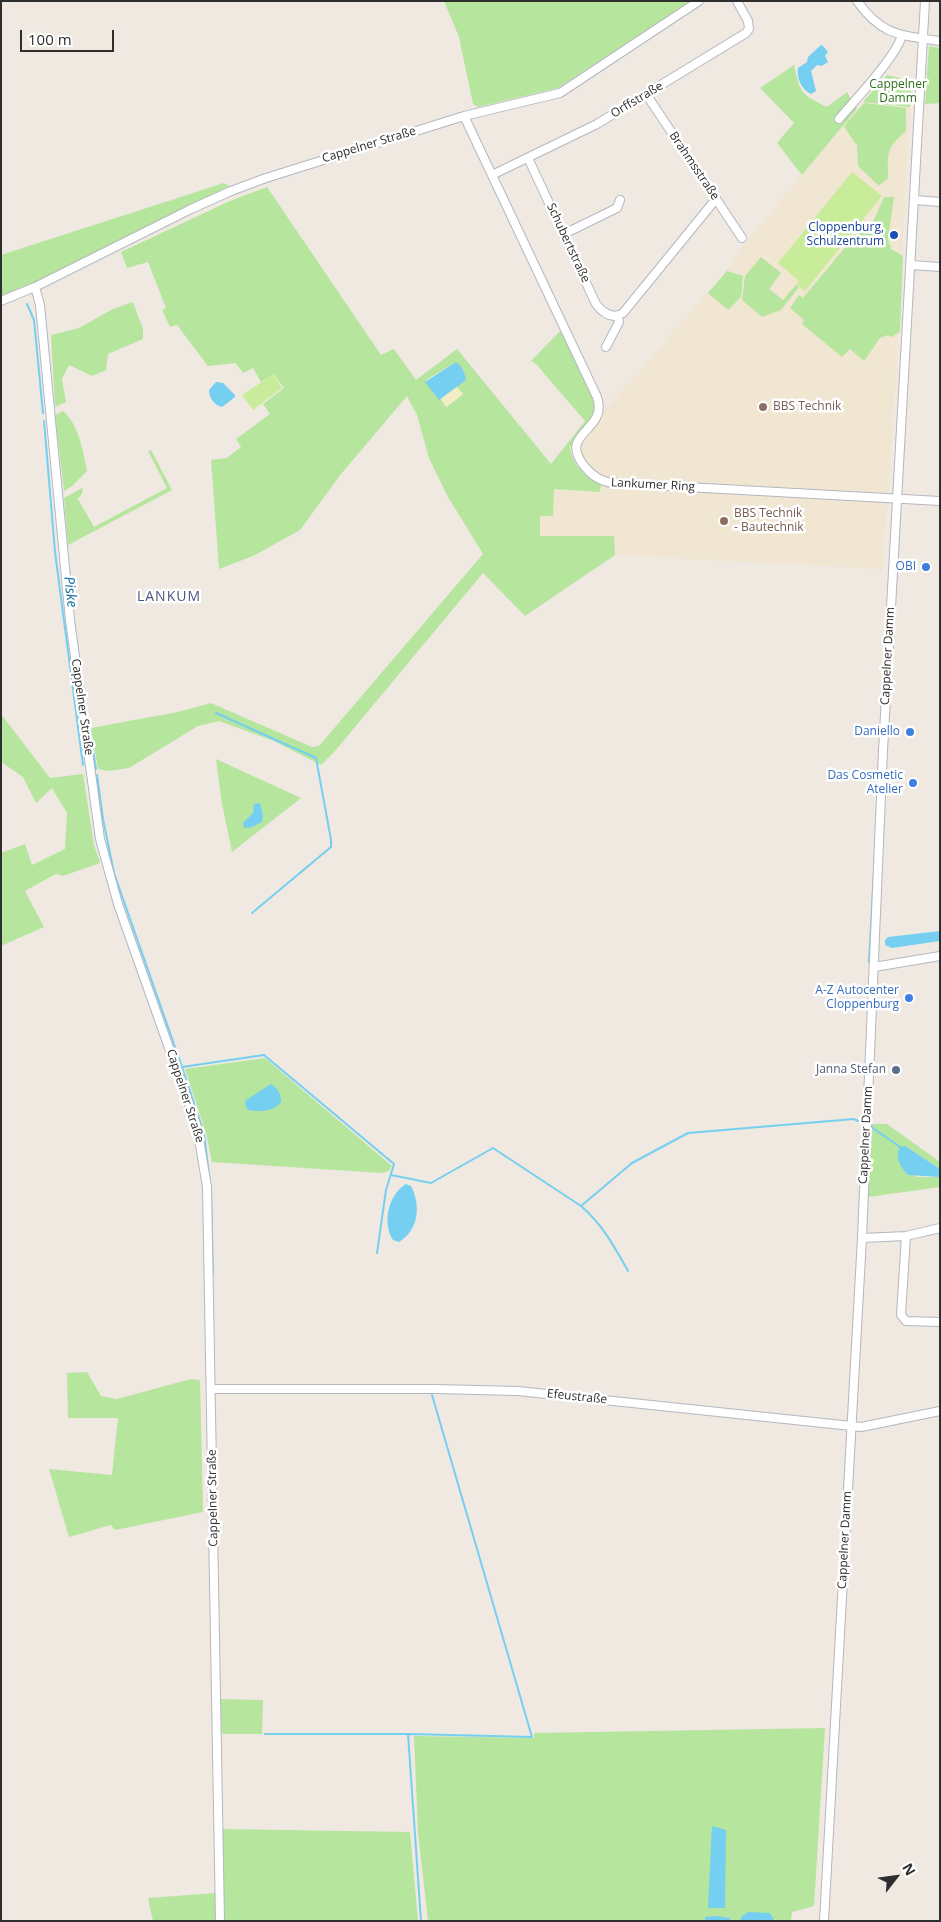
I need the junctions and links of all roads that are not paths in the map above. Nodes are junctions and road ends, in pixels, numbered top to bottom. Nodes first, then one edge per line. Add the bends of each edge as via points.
1 (699, 1) edge
2 (737, 1) edge
3 (857, 1) edge
4 (925, 1) edge
5 (902, 35) junction
6 (923, 38) junction
7 (940, 41) edge
8 (646, 94) junction
9 (464, 116) junction
10 (839, 119) dead end
11 (528, 158) junction
12 (492, 175) junction
13 (716, 199) junction
14 (620, 200) dead end
15 (915, 200) junction
16 (940, 202) edge
17 (564, 234) junction
18 (742, 238) dead end
19 (911, 265) junction
20 (940, 267) edge
21 (35, 287) junction
22 (1, 301) edge
23 (618, 316) junction
24 (606, 347) dead end
25 (897, 499) junction
26 (940, 501) edge
27 (940, 956) edge
28 (874, 967) junction
29 (940, 1228) edge
30 (906, 1236) junction
31 (862, 1238) junction
32 (940, 1322) edge
33 (211, 1389) junction
34 (940, 1411) edge
35 (851, 1425) junction
36 (220, 1921) edge
37 (824, 1921) edge

1 - 9 street, Cappelner Straße via 560,93
2 - 8 street, Orffstraße via 748,21 746,33
3 - 5 street via 880,27
4 - 6 street, Cappelner Damm
5 - 6 street
5 - 10 street via 898,46
6 - 7 street
6 - 15 street, Cappelner Damm
8 - 11 street, Orffstraße via 597,124
8 - 13 street, Brahmsstraße
9 - 12 street, Lankumer Ring
9 - 21 street, Cappelner Straße via 231,191
11 - 12 street, Orffstraße
11 - 17 street, Schubertstraße
12 - 25 street, Lankumer Ring via 600,404 599,413 578,440 575,450 577,458 595,477 614,483
13 - 18 street, Brahmsstraße
13 - 23 street
14 - 17 street via 617,208
15 - 16 street
15 - 19 street, Cappelner Damm
17 - 23 street, Schubertstraße via 596,304 602,312
19 - 20 street
19 - 25 street, Cappelner Damm
21 - 22 street, Cappelner Straße
21 - 33 street, Cappelner Straße via 40,305 70,620 100,839 118,904 193,1111 205,1163
23 - 24 street via 619,322
25 - 26 street, Lankumer Ring
25 - 28 street, Cappelner Damm
27 - 28 street
28 - 31 street, Cappelner Damm
29 - 30 street
30 - 31 street
30 - 32 street via 901,1315 906,1321
31 - 35 street, Cappelner Damm
33 - 35 street, Efeustraße via 518,1391
33 - 36 street, Cappelner Straße
34 - 35 street, Efeustraße via 861,1427
35 - 37 street, Cappelner Damm

